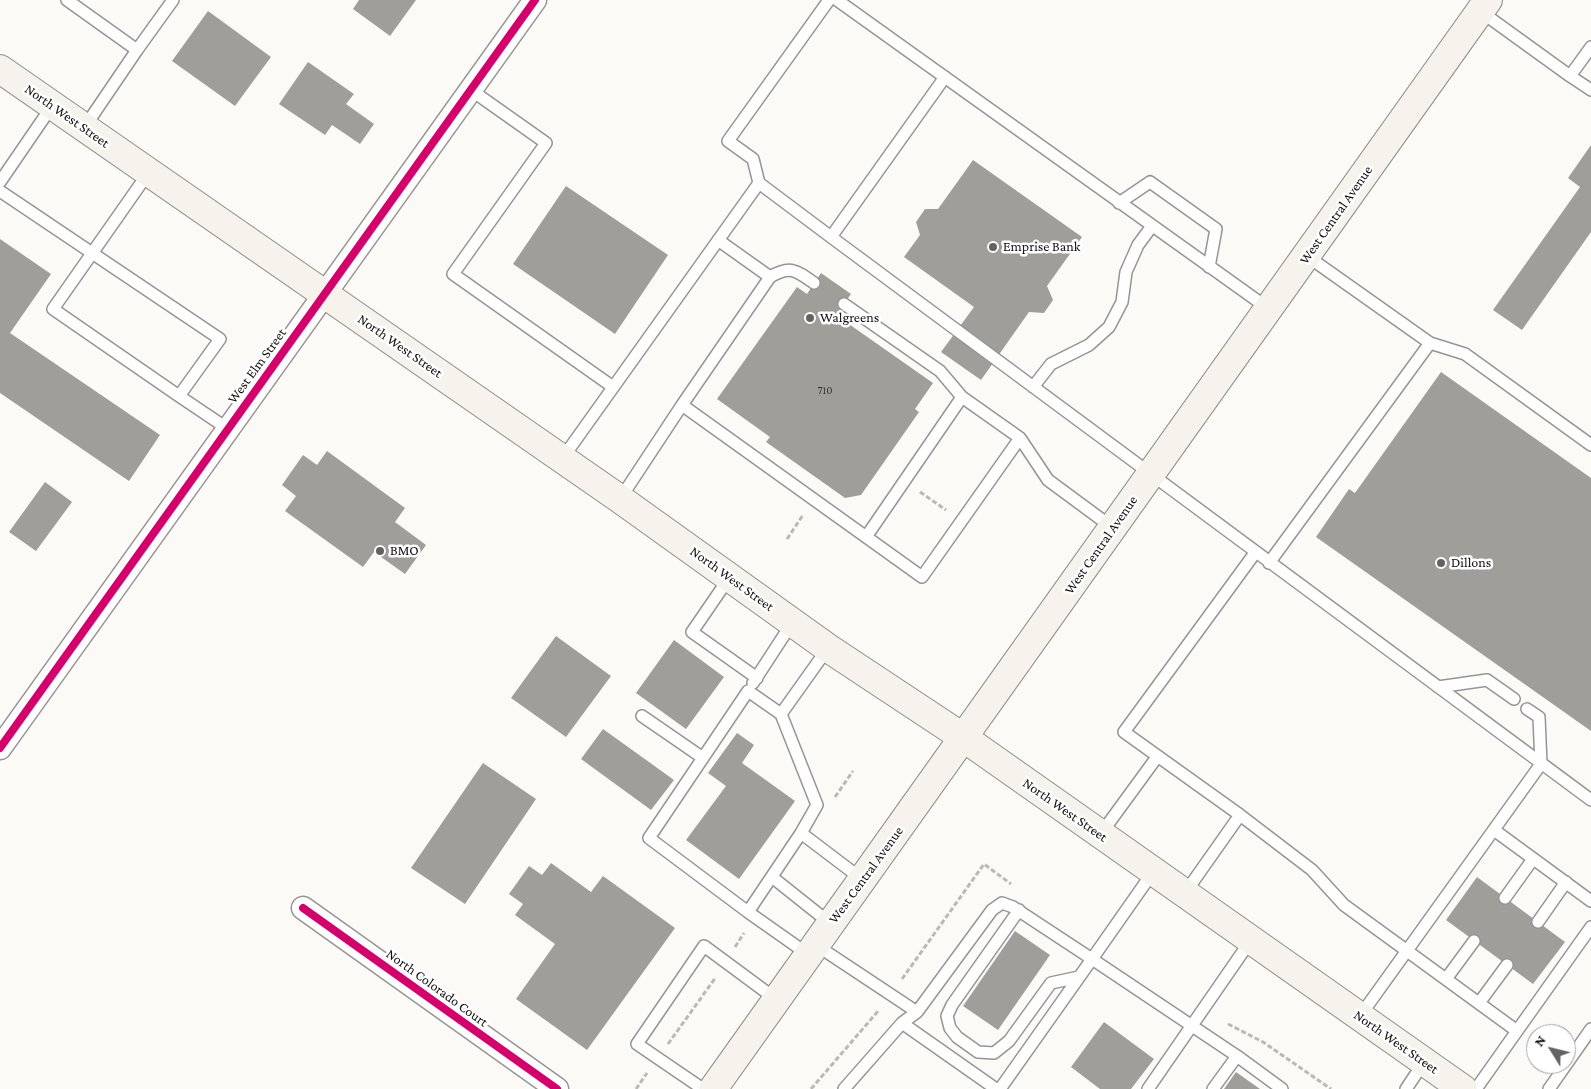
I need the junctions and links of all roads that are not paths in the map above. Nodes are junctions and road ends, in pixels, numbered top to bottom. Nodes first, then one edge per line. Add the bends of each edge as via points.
1 (66, 0) edge
2 (173, 0) edge
3 (536, 0) edge
4 (829, 0) edge
5 (837, 0) edge
6 (1484, 6) edge
7 (1591, 48) edge
8 (137, 50) junction
9 (0, 70) edge
10 (1570, 76) junction
11 (945, 77) junction
12 (471, 90) junction
13 (1591, 90) edge
14 (52, 106) junction
15 (84, 128) junction
16 (149, 172) junction
17 (0, 182) edge
18 (759, 183) junction
19 (0, 191) edge
20 (1119, 203) junction
21 (1152, 226) junction
22 (831, 237) junction
23 (718, 240) junction
24 (92, 253) junction
25 (1308, 256) junction
26 (1210, 267) junction
27 (770, 276) junction
28 (814, 283) dead end
29 (325, 294) junction
30 (844, 304) dead end
31 (1269, 309) junction
32 (1430, 343) junction
33 (1033, 387) junction
34 (613, 388) junction
35 (179, 396) junction
36 (962, 397) junction
37 (682, 405) junction
38 (228, 429) junction
39 (1020, 438) junction
40 (1591, 445) edge
41 (562, 459) junction
42 (1151, 475) junction
43 (620, 499) junction
44 (1113, 528) junction
45 (866, 537) junction
46 (1255, 553) junction
47 (1269, 563) junction
48 (729, 578) junction
49 (792, 623) junction
50 (828, 648) junction
51 (757, 678) junction
52 (1438, 688) junction
53 (748, 691) junction
54 (1514, 699) dead end
55 (1527, 708) dead end
56 (781, 714) junction
57 (642, 716) dead end
58 (964, 738) junction
59 (0, 748) edge
60 (1157, 757) junction
61 (703, 758) junction
62 (1541, 764) junction
63 (1591, 800) edge
64 (1240, 815) junction
65 (1494, 830) junction
66 (801, 833) junction
67 (1100, 835) junction
68 (1533, 859) junction
69 (1154, 872) junction
70 (772, 878) junction
71 (862, 880) junction
72 (1566, 882) junction
73 (1185, 893) junction
74 (1505, 898) dead end
75 (1591, 901) edge
76 (303, 908) dead end
77 (1018, 910) junction
78 (748, 912) junction
79 (1538, 922) dead end
80 (1591, 927) edge
81 (1251, 940) junction
82 (819, 941) junction
83 (1474, 941) dead end
84 (1407, 950) junction
85 (1092, 959) junction
86 (1507, 965) dead end
87 (1079, 977) junction
88 (1446, 979) junction
89 (776, 1000) junction
90 (1480, 1003) junction
91 (917, 1012) junction
92 (1360, 1016) junction
93 (902, 1023) junction
94 (1192, 1027) junction
95 (1591, 1029) edge
96 (1517, 1031) junction
97 (1237, 1056) junction
98 (1424, 1062) junction
99 (556, 1089) edge
100 (704, 1089) edge
101 (713, 1089) edge
102 (844, 1089) edge
103 (998, 1089) edge
104 (1148, 1089) edge
105 (1214, 1089) edge
106 (1282, 1089) edge
107 (1406, 1089) edge
108 (1463, 1089) edge
109 (1476, 1089) edge
110 (1550, 1089) edge

1 - 8 lane
2 - 8 lane
3 - 12 street, West Elm Street
4 - 18 lane via 728,141 753,159
5 - 11 lane
6 - 10 lane
6 - 25 main road, West Central Avenue
7 - 10 lane
8 - 15 lane
9 - 14 main road, North West Street
10 - 13 lane
11 - 20 lane
11 - 22 lane
12 - 29 street, West Elm Street
12 - 34 lane via 546,143 453,274
14 - 15 main road, North West Street
14 - 17 lane
15 - 16 main road, North West Street
16 - 24 lane
16 - 29 main road, North West Street
18 - 22 lane
18 - 23 lane
19 - 24 lane
20 - 21 lane
20 - 26 lane via 1150,182 1216,229
21 - 26 lane
21 - 33 lane via 1138,245 1126,272 1122,302 1109,327 1089,345 1051,364
22 - 33 lane
23 - 27 lane
23 - 34 lane
24 - 35 lane via 53,309
24 - 35 lane via 220,339
25 - 31 main road, West Central Avenue
25 - 32 lane
26 - 31 lane
27 - 28 lane via 782,270 796,270
27 - 37 lane
29 - 38 street, West Elm Street
29 - 41 main road, North West Street
30 - 36 lane via 940,371
31 - 42 main road, West Central Avenue
32 - 40 lane via 1465,354
32 - 47 lane
33 - 42 lane
34 - 41 lane
35 - 38 lane
36 - 39 lane
36 - 45 lane
37 - 43 lane
37 - 45 lane
38 - 59 street, West Elm Street
39 - 44 lane via 1048,480
39 - 45 lane via 922,577
41 - 43 main road, North West Street
42 - 44 main road, West Central Avenue
42 - 46 lane
43 - 48 main road, North West Street
44 - 58 main road, West Central Avenue
46 - 47 lane
46 - 60 lane via 1124,732
47 - 52 lane
48 - 49 main road, North West Street
48 - 51 lane via 692,632
49 - 50 main road, North West Street
49 - 51 lane
50 - 56 lane
50 - 58 main road, North West Street
51 - 53 lane
52 - 54 lane via 1488,680
52 - 62 lane
53 - 56 lane
53 - 61 lane
55 - 62 lane via 1539,717
56 - 66 lane via 817,805
57 - 61 lane
58 - 67 main road, North West Street
58 - 71 main road, West Central Avenue
60 - 64 lane
60 - 67 lane
61 - 78 lane via 649,838
62 - 63 lane
62 - 65 lane
64 - 73 lane
64 - 84 lane via 1312,870 1344,905
65 - 68 lane
65 - 84 lane
66 - 70 lane
66 - 71 lane
67 - 69 main road, North West Street
68 - 72 lane
68 - 74 lane
69 - 73 main road, North West Street
69 - 85 lane
70 - 78 lane
70 - 82 lane
71 - 82 main road, West Central Avenue
72 - 75 lane
72 - 79 lane
73 - 81 main road, North West Street
76 - 99 street, North Colorado Court
77 - 85 lane
77 - 87 lane via 952,1005 947,1016 950,1028 978,1052 994,1053 1009,1041 1052,983
77 - 91 lane via 1002,903 992,910
78 - 82 lane
80 - 96 lane
81 - 92 main road, North West Street
81 - 94 lane
82 - 89 main road, West Central Avenue
82 - 91 lane
83 - 88 lane
84 - 88 lane
84 - 92 lane
85 - 87 lane
85 - 94 lane
86 - 90 lane
87 - 103 lane
88 - 90 lane
89 - 100 lane via 704,946 637,1044
89 - 101 main road, West Central Avenue
90 - 96 lane
91 - 93 lane
92 - 98 main road, North West Street
93 - 102 lane
93 - 103 lane
94 - 97 lane
94 - 104 lane
95 - 110 lane
96 - 109 lane
97 - 105 lane
97 - 106 lane
98 - 107 lane
98 - 108 main road, North West Street

